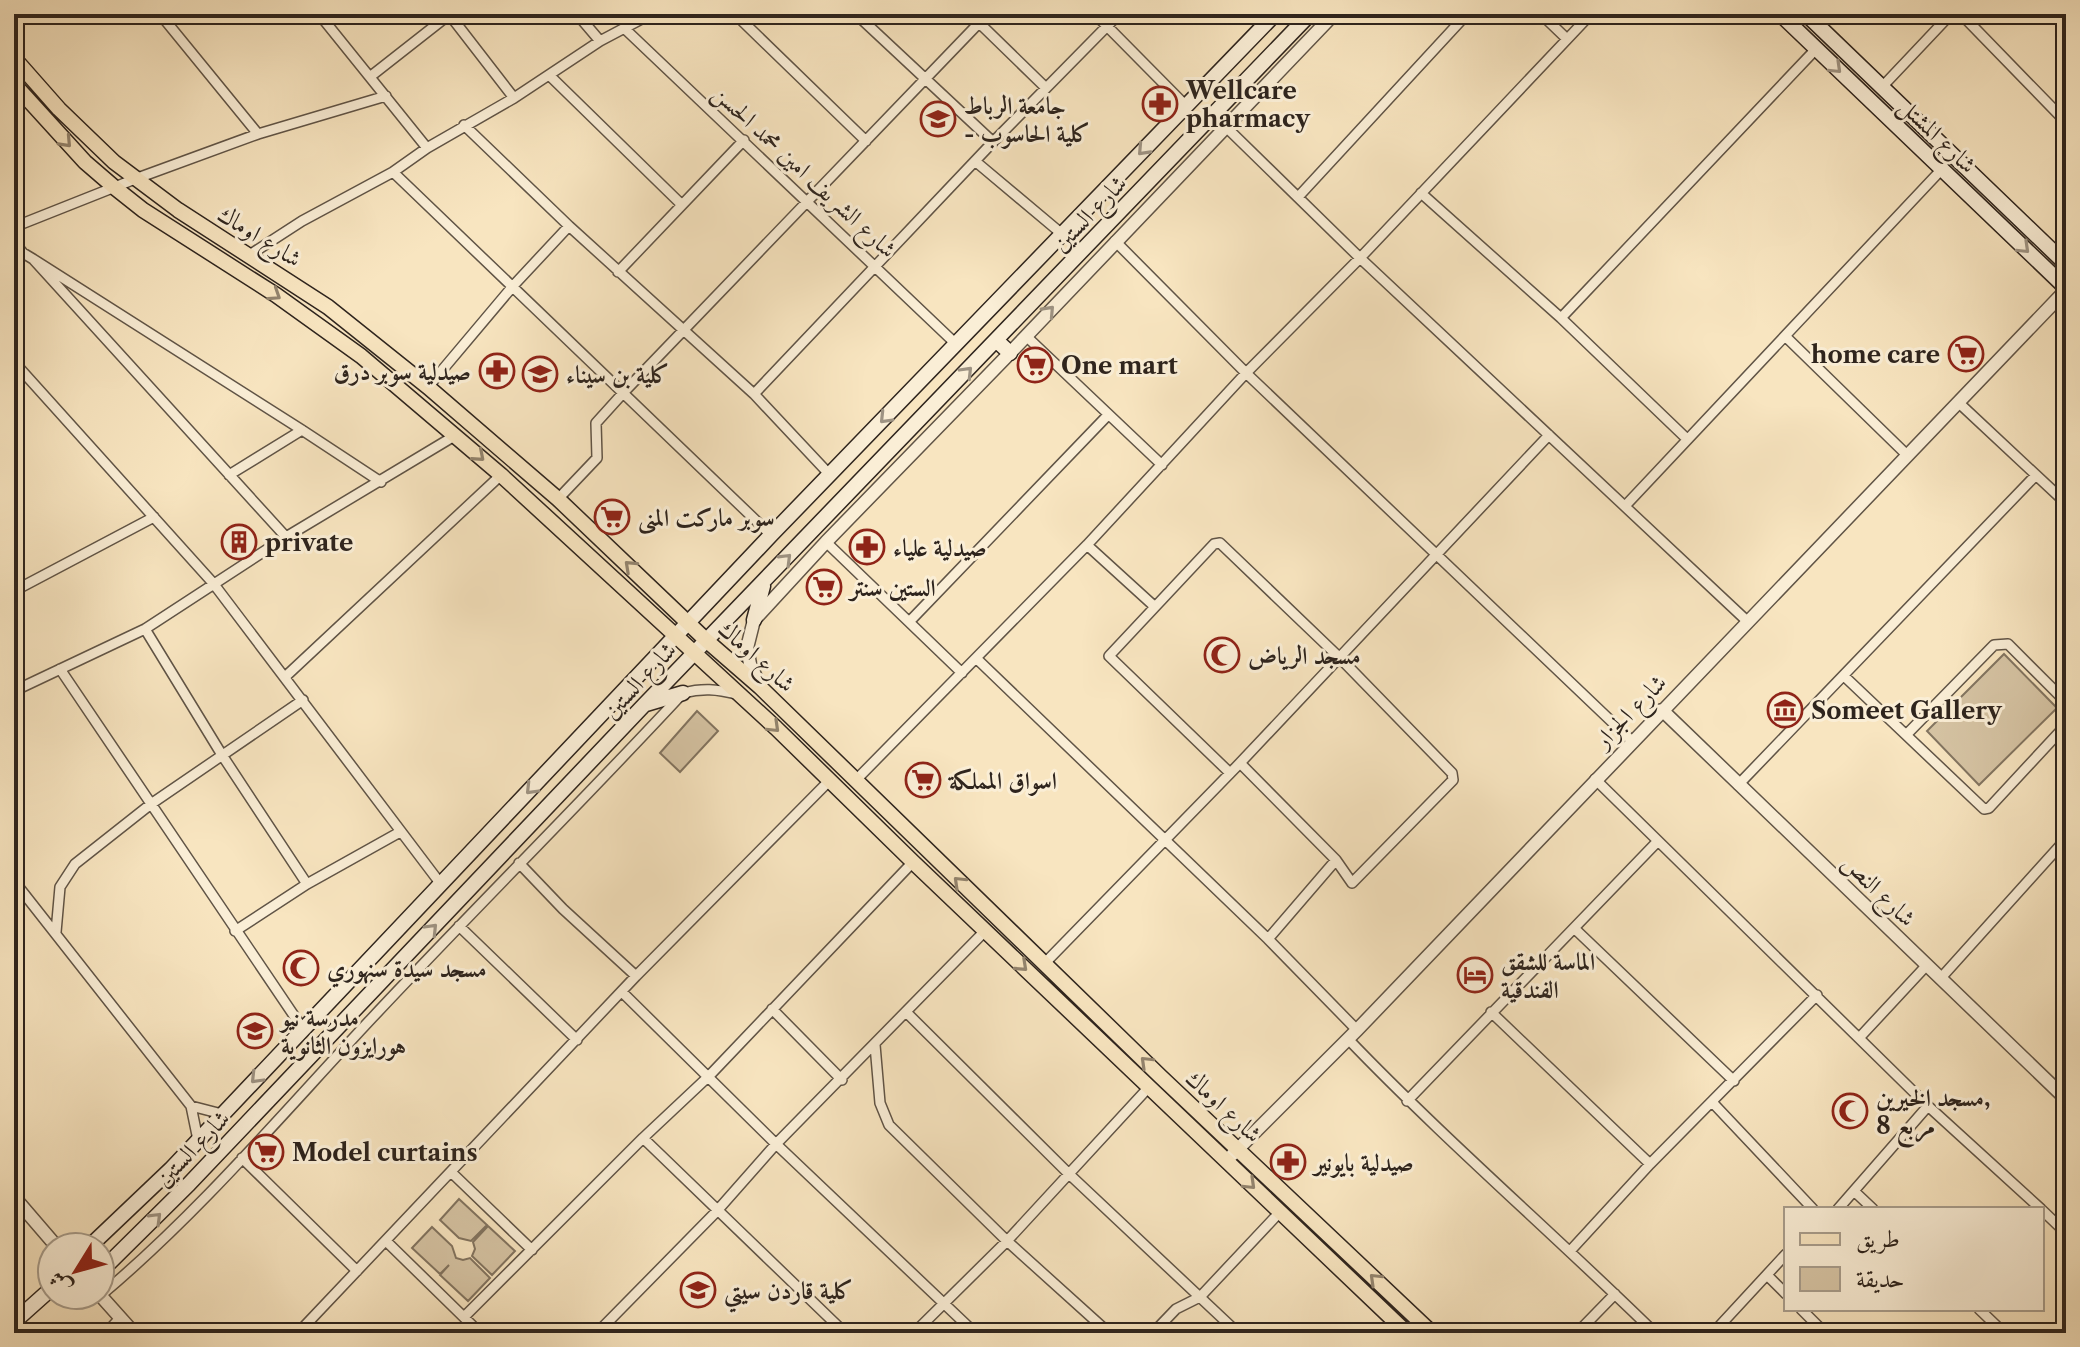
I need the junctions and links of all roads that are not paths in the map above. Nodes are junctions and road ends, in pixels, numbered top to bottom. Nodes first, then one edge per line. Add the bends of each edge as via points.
1 (160, 14) edge
2 (319, 14) edge
3 (449, 14) edge
4 (577, 14) edge
5 (651, 14) edge
6 (735, 14) edge
7 (856, 14) edge
8 (970, 14) edge
9 (1095, 14) edge
10 (1119, 14) edge
11 (1275, 14) edge
12 (1310, 14) edge
13 (1334, 14) edge
14 (1467, 14) edge
15 (1541, 14) edge
16 (1591, 14) edge
17 (1780, 14) edge
18 (1806, 14) edge
19 (1951, 14) edge
20 (1961, 14) edge
21 (979, 23) junction
22 (1108, 26) junction
23 (624, 28) junction
24 (1567, 39) junction
25 (600, 41) junction
26 (1816, 49) junction
27 (14, 58) edge
28 (549, 75) junction
29 (371, 76) junction
30 (923, 79) junction
31 (14, 84) edge
32 (1882, 87) junction
33 (1046, 88) junction
34 (386, 96) junction
35 (514, 98) junction
36 (1185, 105) junction
37 (2066, 122) edge
38 (464, 125) junction
39 (1225, 126) junction
40 (258, 134) junction
41 (744, 140) junction
42 (866, 141) junction
43 (993, 142) junction
44 (427, 148) junction
45 (975, 161) junction
46 (1942, 169) junction
47 (393, 172) junction
48 (135, 179) junction
49 (1113, 182) junction
50 (114, 187) junction
51 (1421, 193) junction
52 (1299, 196) junction
53 (1132, 200) junction
54 (807, 201) junction
55 (1093, 203) junction
56 (681, 204) junction
57 (1112, 221) junction
58 (16, 223) edge
59 (569, 226) junction
60 (1062, 234) junction
61 (1115, 241) junction
62 (14, 242) edge
63 (251, 254) junction
64 (1360, 258) junction
65 (33, 259) junction
66 (2066, 264) edge
67 (877, 266) junction
68 (618, 272) junction
69 (513, 286) junction
70 (2066, 289) edge
71 (1561, 318) junction
72 (683, 328) junction
73 (1026, 336) junction
74 (1785, 336) junction
75 (997, 341) junction
76 (956, 344) junction
77 (1010, 353) junction
78 (14, 362) edge
79 (18, 373) edge
80 (1246, 373) junction
81 (428, 387) junction
82 (624, 392) junction
83 (754, 394) junction
84 (1959, 403) junction
85 (1108, 415) junction
86 (302, 430) junction
87 (456, 435) junction
88 (1549, 435) junction
89 (1687, 439) junction
90 (1907, 455) junction
91 (1162, 465) junction
92 (229, 475) junction
93 (501, 475) junction
94 (830, 475) junction
95 (2036, 475) junction
96 (381, 482) junction
97 (558, 499) junction
98 (2066, 503) edge
99 (1625, 506) junction
100 (154, 517) junction
101 (771, 535) junction
102 (286, 537) junction
103 (826, 542) junction
104 (1087, 545) junction
105 (1437, 555) junction
106 (765, 581) junction
107 (213, 583) junction
108 (14, 591) edge
109 (660, 594) junction
110 (1154, 606) junction
111 (645, 610) junction
112 (754, 620) junction
113 (910, 621) junction
114 (1747, 621) junction
115 (688, 622) junction
116 (145, 629) junction
117 (675, 637) junction
118 (707, 641) junction
119 (693, 654) junction
120 (1340, 658) junction
121 (977, 659) junction
122 (60, 669) junction
123 (962, 673) junction
124 (1844, 676) junction
125 (285, 677) junction
126 (760, 687) junction
127 (14, 691) edge
128 (683, 693) junction
129 (740, 695) junction
130 (303, 700) junction
131 (2066, 702) edge
132 (645, 704) junction
133 (1662, 710) junction
134 (2066, 725) edge
135 (1907, 734) junction
136 (1632, 741) junction
137 (222, 755) junction
138 (562, 757) junction
139 (1240, 763) junction
140 (582, 772) junction
141 (1230, 773) junction
142 (1595, 779) junction
143 (829, 781) junction
144 (855, 781) junction
145 (1738, 785) junction
146 (151, 804) junction
147 (400, 832) junction
148 (2066, 839) edge
149 (1165, 841) junction
150 (1658, 841) junction
151 (1336, 860) junction
152 (913, 862) junction
153 (519, 863) junction
154 (14, 881) edge
155 (440, 883) junction
156 (307, 884) junction
157 (459, 926) junction
158 (1575, 929) junction
159 (235, 931) junction
160 (985, 931) junction
161 (56, 932) junction
162 (1268, 939) junction
163 (1044, 964) junction
164 (1926, 966) junction
165 (636, 976) junction
166 (1940, 979) junction
167 (622, 992) junction
168 (1817, 995) junction
169 (772, 1009) junction
170 (906, 1012) junction
171 (1491, 1012) junction
172 (303, 1029) junction
173 (1352, 1034) junction
174 (1860, 1037) junction
175 (577, 1040) junction
176 (875, 1045) junction
177 (709, 1076) junction
178 (842, 1080) junction
179 (1734, 1081) junction
180 (1149, 1087) junction
181 (2066, 1099) edge
182 (1407, 1101) junction
183 (1712, 1102) junction
184 (191, 1106) junction
185 (1928, 1106) junction
186 (222, 1114) junction
187 (643, 1138) junction
188 (198, 1140) junction
189 (776, 1144) junction
190 (1238, 1149) junction
191 (242, 1158) junction
192 (1226, 1161) junction
193 (1650, 1164) junction
194 (451, 1172) junction
195 (1069, 1174) junction
196 (1854, 1191) junction
197 (14, 1197) edge
198 (1811, 1207) edge
199 (1840, 1207) edge
200 (1871, 1207) edge
201 (2039, 1207) edge
202 (716, 1212) junction
203 (2044, 1212) edge
204 (1279, 1213) junction
205 (43, 1231) edge
206 (105, 1231) edge
207 (2066, 1233) edge
208 (386, 1241) junction
209 (1007, 1241) junction
210 (532, 1250) junction
211 (1571, 1250) junction
212 (116, 1256) edge
213 (1784, 1256) edge
214 (357, 1271) junction
215 (1767, 1275) junction
216 (116, 1282) edge
217 (1784, 1292) edge
218 (1615, 1294) junction
219 (1200, 1297) junction
220 (944, 1303) junction
221 (36, 1304) edge
222 (114, 1311) edge
223 (1803, 1311) edge
224 (1981, 1311) edge
225 (464, 1317) junction
226 (120, 1318) junction
227 (14, 1322) edge
228 (303, 1332) edge
229 (106, 1333) edge
230 (134, 1333) edge
231 (480, 1333) edge
232 (597, 1333) edge
233 (845, 1333) edge
234 (914, 1333) edge
235 (975, 1333) edge
236 (1109, 1333) edge
237 (1153, 1333) edge
238 (1238, 1333) edge
239 (1407, 1333) edge
240 (1432, 1333) edge
241 (1577, 1333) edge
242 (1655, 1333) edge
243 (1713, 1333) edge
244 (1825, 1333) edge
245 (2004, 1333) edge

1 - 40 street
2 - 29 street
3 - 29 street
3 - 35 street
4 - 25 street
5 - 23 street
6 - 42 street
7 - 30 street
8 - 21 street
9 - 22 street
10 - 22 street
11 - 36 main road, شارع الستين
12 - 53 main road, شارع الستين
13 - 39 street
14 - 52 street
15 - 24 street
16 - 24 street
17 - 26 main road, شارع المشتل
18 - 32 main road, شارع المشتل
19 - 32 street
20 - 37 street
21 - 30 street
21 - 33 street
22 - 33 street
22 - 36 street
23 - 25 street
23 - 41 street, شارع الشريف امين محمد الحسن
24 - 51 street
25 - 28 street
26 -> 46 main road, شارع المشتل
26 - 71 street
27 - 48 main road, شارع اوماك via 89,141
28 - 35 street
28 - 56 street
29 - 34 street
30 - 42 street
30 - 43 street
31 -> 50 main road, شارع اوماك
32 - 66 main road, شارع المشتل
33 - 43 street
34 - 40 street
34 - 44 street
35 - 38 street
36 -> 49 main road, شارع الستين
38 - 44 street
38 - 59 street
39 - 52 street
39 - 61 street
40 - 48 street
41 - 54 street, شارع الشريف امين محمد الحسن
41 - 56 street
42 - 54 street
43 - 45 street
44 - 47 street
45 - 60 street
45 - 67 street
46 -> 70 main road, شارع المشتل
46 - 74 street
47 - 63 street
47 - 69 street
48 - 50 street
48 - 63 main road, شارع اوماك
49 - 53 main road
49 - 55 main road, شارع الستين
50 - 58 street
50 -> 87 main road, شارع اوماك via 317,324
51 - 64 street
51 - 71 street
52 - 64 street
53 - 57 main road, شارع الستين
54 - 67 street, شارع الشريف امين محمد الحسن
54 - 72 street
55 - 57 main road
55 - 60 main road, شارع الستين
56 - 68 street
57 - 75 main road, شارع الستين
59 - 68 street
59 - 69 street
60 - 76 main road, شارع الستين
73 -> 61 street
61 - 80 street
62 - 65 street
63 - 81 main road, شارع اوماك
64 - 80 street
64 - 88 street
65 - 86 street
65 - 92 street
67 - 76 street, شارع الشريف امين محمد الحسن
67 - 83 street
68 - 72 street
69 - 81 street
69 - 82 street
70 - 84 street, شارع الجزار
71 - 89 street
72 - 82 street
72 - 83 street
73 - 77 street
73 - 85 street
74 - 89 street
74 - 90 street
75 - 77 main road
106 -> 75 main road, شارع الستين
76 -> 94 main road, شارع الستين
77 - 103 street
78 - 79 street
79 - 100 street
80 - 91 street
80 - 105 street
81 - 97 main road, شارع اوماك
82 - 97 street via 596,423 597,458
82 - 101 street
83 - 94 street
84 - 90 street, شارع الجزار
84 - 95 street
85 - 91 street
85 - 113 street
86 - 92 street
86 - 96 street
87 -> 93 main road, شارع اوماك
87 - 96 street
88 - 99 street
88 - 105 street
89 - 99 street
90 - 114 street, شارع الجزار
91 - 104 street
92 - 102 street
93 - 111 main road, شارع اوماك
93 - 125 street
94 - 101 main road, شارع الستين
95 - 98 street
95 - 124 street
96 - 102 street
109 -> 97 main road, شارع اوماك
99 - 114 street
100 - 107 street
100 - 108 street
101 - 115 main road, شارع الستين
102 - 107 street
103 - 112 street
103 - 113 street
104 - 110 street
104 - 121 street
105 - 120 street
105 - 136 street
106 - 112 main road
106 - 118 main road, شارع الستين
107 - 116 street
107 - 125 street
109 - 111 main road
109 - 115 main road, شارع اوماك
110 - 120 street via 1220,543
110 - 141 street via 1109,656
111 - 117 main road, شارع اوماك
112 - 126 street via 747,648
113 - 123 street
114 - 133 street, شارع الجزار
115 - 117 main road, شارع الستين
115 - 118 main road, شارع اوماك
116 - 122 street
116 - 137 street
117 - 119 main road, شارع اوماك
117 - 138 main road, شارع الستين
118 - 119 main road, شارع الستين
118 - 126 main road, شارع اوماك
119 - 129 main road, شارع اوماك
119 - 132 main road, شارع الستين
120 - 139 street
120 - 151 street via 1452,773 1453,780 1352,883
121 - 123 street
121 - 149 street
122 - 127 street
122 - 146 street
123 - 144 street
124 - 135 street
124 - 145 street
125 - 130 street
126 - 144 main road, شارع اوماك
128 - 129 street via 717,689
128 - 132 main road
128 - 153 street
129 -> 143 main road, شارع اوماك
130 - 137 street
130 - 147 street
131 - 135 street via 2001,643
132 - 140 main road, شارع الستين
133 - 136 street, شارع الجزار
133 - 145 street, شارع النص
134 - 135 street via 1984,809
136 - 142 street, شارع الجزار
137 - 146 street
137 - 156 street
138 - 140 main road
138 -> 155 main road, شارع الستين
139 - 141 street
139 - 151 street
212 -> 140 main road, شارع الستين
141 - 149 street
142 - 150 street
142 - 173 street, شارع الجزار
143 - 152 main road, شارع اوماك
143 - 165 street
163 -> 144 main road, شارع اوماك
145 - 164 street, شارع النص
146 - 159 street
146 - 161 street via 75,864 60,887
147 - 155 street
147 - 156 street
148 - 166 street
149 - 162 street
149 - 163 street
150 - 158 street
150 - 168 street
151 - 162 street
152 - 160 main road, شارع اوماك
152 - 169 street
153 - 157 street
153 - 165 street
154 - 161 street
155 - 172 main road, شارع الستين
156 - 159 street
157 - 175 street
157 - 191 street
158 - 171 street
158 - 179 street
159 - 172 street
160 - 170 street
160 -> 180 main road, شارع اوماك
161 - 184 street
162 - 173 street
190 -> 163 main road, شارع اوماك
164 - 166 street, شارع النص
164 - 174 street
165 - 167 street
166 - 181 street, شارع النص
167 - 175 street
167 - 177 street
168 - 174 street
168 - 179 street
169 - 177 street
169 - 178 street
170 - 176 street
170 - 195 street
171 - 182 street
171 - 193 street
172 -> 186 main road, شارع الستين
173 - 182 street
173 - 190 street, شارع الجزار
174 - 185 street
175 - 194 street
176 - 178 street
176 - 209 street via 880,1103 889,1125
177 - 187 street
177 - 189 street
178 - 189 street
179 - 183 street
180 - 192 main road, شارع اوماك
180 - 195 street
182 - 211 street
183 - 193 street
183 - 198 street
184 - 186 street
184 - 188 street
185 - 196 street
185 - 201 street
186 - 188 main road, شارع الستين
187 - 202 street
187 - 210 street
188 - 206 main road, شارع الستين
189 - 202 street
189 - 220 street
190 - 192 street, شارع الجزار
240 -> 190 main road, شارع اوماك
191 - 214 street
191 - 216 street
192 -> 204 main road, شارع اوماك
193 - 211 street
194 - 208 street
194 - 210 street
195 - 209 street
195 - 219 street
196 - 199 street
196 - 200 street
197 - 205 street
202 - 232 street
202 - 233 street
203 - 207 street
204 - 219 street
204 - 239 main road, شارع اوماك
208 - 214 street
208 - 225 street
209 - 220 street
209 - 236 street
210 - 225 street
211 - 218 street
213 - 215 street
214 - 228 street
215 - 217 street
215 - 243 street
218 - 241 street
218 - 242 street
219 - 237 street via 1176,1309
219 - 238 street
220 - 234 street
220 - 235 street
221 - 227 main road
222 - 226 street
223 - 244 street
224 - 245 street
225 - 231 street
226 - 229 street
226 - 230 street

